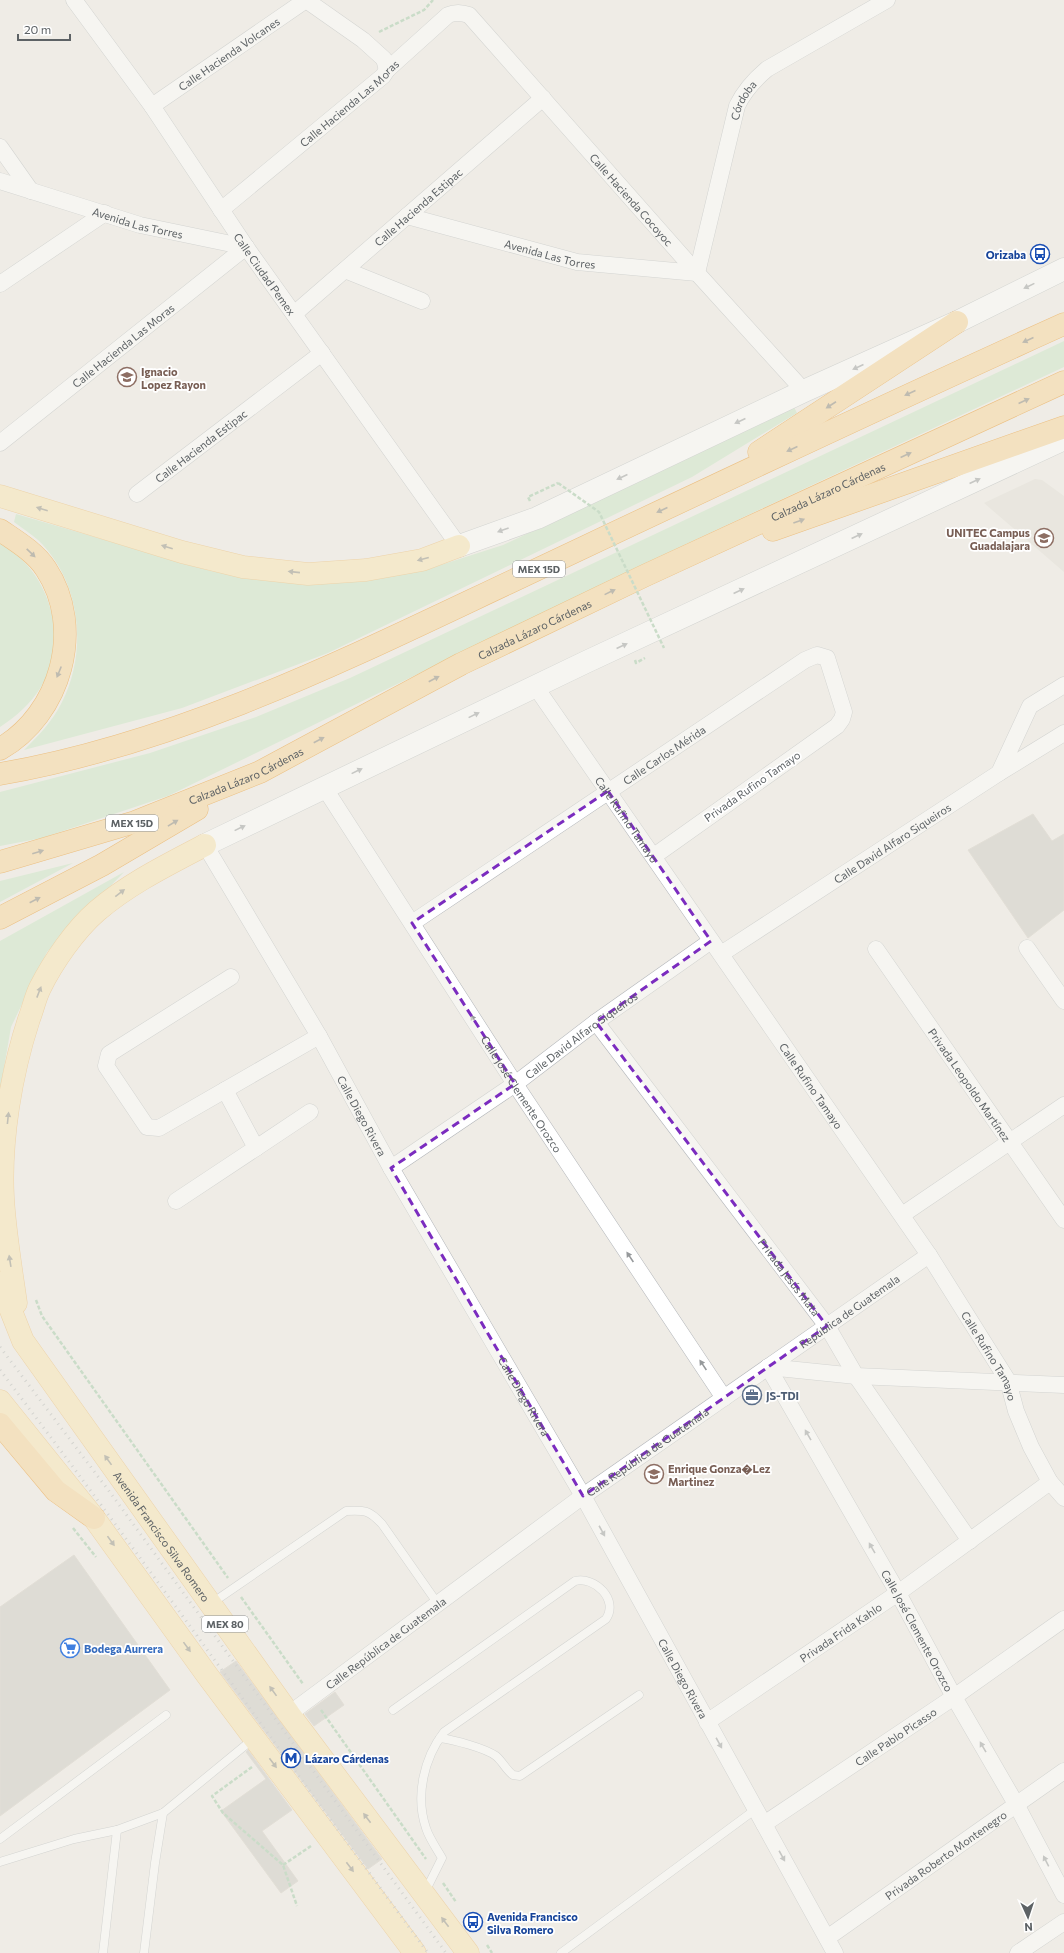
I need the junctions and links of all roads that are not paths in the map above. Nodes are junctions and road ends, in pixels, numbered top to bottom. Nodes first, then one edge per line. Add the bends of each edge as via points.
1 (74, 0) edge
2 (306, 0) edge
3 (887, 0) edge
4 (457, 12) joint
5 (387, 70) junction
6 (543, 98) junction
7 (152, 106) junction
8 (0, 147) edge
9 (0, 181) edge
10 (31, 191) junction
11 (221, 210) junction
12 (105, 213) junction
13 (407, 216) junction
14 (246, 247) junction
15 (1064, 269) edge
16 (345, 270) junction
17 (697, 273) junction
18 (0, 284) edge
19 (422, 301) dead end
20 (294, 314) junction
21 (957, 322) junction
22 (1064, 324) edge
23 (322, 353) junction
24 (1064, 382) edge
25 (804, 391) junction
26 (1064, 427) edge
27 (1064, 439) edge
28 (0, 443) edge
29 (137, 494) dead end
30 (0, 496) edge
31 (691, 497) junction
32 (0, 530) edge
33 (459, 546) junction
34 (644, 576) junction
35 (817, 655) joint
36 (1064, 685) edge
37 (535, 686) junction
38 (1064, 733) edge
39 (0, 749) edge
40 (260, 772) junction
41 (999, 773) junction
42 (0, 774) edge
43 (324, 787) junction
44 (608, 791) junction
45 (205, 844) junction
46 (654, 856) junction
47 (0, 862) edge
48 (0, 918) edge
49 (412, 923) junction
50 (711, 941) junction
51 (1026, 948) dead end
52 (876, 949) dead end
53 (721, 954) junction
54 (231, 977) dead end
55 (1064, 1001) edge
56 (596, 1022) junction
57 (319, 1036) junction
58 (515, 1084) junction
59 (225, 1090) junction
60 (1064, 1105) edge
61 (310, 1112) dead end
62 (1010, 1142) junction
63 (256, 1148) junction
64 (391, 1168) junction
65 (176, 1201) dead end
66 (902, 1215) junction
67 (1064, 1220) edge
68 (929, 1255) junction
69 (0, 1283) edge
70 (827, 1326) junction
71 (23, 1341) junction
72 (768, 1367) junction
73 (856, 1376) junction
74 (1008, 1382) junction
75 (1064, 1385) edge
76 (724, 1398) junction
77 (0, 1401) edge
78 (0, 1424) edge
79 (1050, 1482) junction
80 (584, 1496) junction
81 (1064, 1498) edge
82 (94, 1518) junction
83 (970, 1541) junction
84 (898, 1592) junction
85 (210, 1604) junction
86 (438, 1604) junction
87 (1064, 1619) edge
88 (639, 1695) dead end
89 (954, 1697) junction
90 (393, 1710) dead end
91 (289, 1714) junction
92 (166, 1715) dead end
93 (707, 1722) junction
94 (254, 1738) junction
95 (440, 1738) junction
96 (1064, 1771) edge
97 (1016, 1804) junction
98 (756, 1809) junction
99 (163, 1813) junction
100 (764, 1824) junction
101 (117, 1830) junction
102 (0, 1839) edge
103 (0, 1862) edge
104 (424, 1894) junction
105 (1064, 1895) edge
106 (1064, 1922) edge
107 (827, 1938) junction
108 (476, 1947) edge
109 (104, 1953) edge
110 (144, 1953) edge
111 (415, 1953) edge
112 (561, 1953) edge
113 (835, 1953) edge
114 (1018, 1953) edge

1 - 7 street, Calle Ciudad Pemex
2 - 5 street via 363,40 384,59
2 - 7 street, Calle Hacienda Volcanes
3 - 17 street, Córdoba via 768,69 742,95 737,106
4 - 5 street, Calle Hacienda Las Moras via 448,15
4 - 6 street, Calle Hacienda Cocoyoc via 468,15
5 - 11 street, Calle Hacienda Las Moras via 383,76
6 - 13 street, Calle Hacienda Estipac
6 - 17 street, Calle Hacienda Cocoyoc
7 - 11 street, Calle Ciudad Pemex
8 - 10 street
9 - 10 street, Avenida Las Torres
10 - 12 street, Avenida Las Torres
11 - 14 street, Calle Ciudad Pemex
12 - 14 street, Avenida Las Torres via 140,225
12 - 18 street
13 - 16 street, Calle Hacienda Estipac
13 - 17 street, Avenida Las Torres via 577,262
14 - 20 street, Calle Ciudad Pemex
14 - 28 street, Calle Hacienda Las Moras
15 -> 21 main road
16 - 19 street
16 - 20 street, Calle Hacienda Estipac
17 - 25 street, Calle Hacienda Cocoyoc
20 - 23 street, Calle Ciudad Pemex
21 -> 25 main road
21 -> 31 highway
22 -> 31 highway, MEX 15D via 897,399
23 - 29 street, Calle Hacienda Estipac
23 - 33 street, Calle Ciudad Pemex
34 -> 24 highway, Calzada Lázaro Cárdenas / MEX 15D
25 -> 33 main road via 536,518
34 -> 26 highway
37 -> 27 main road
33 -> 30 main road via 422,560 366,570 308,574 243,567 182,552
31 -> 42 highway, MEX 15D via 348,659 237,706 131,742
32 -> 39 highway via 25,547 46,568 60,596 66,638 61,669 48,701 24,730
40 -> 34 highway, Calzada Lázaro Cárdenas / MEX 15D via 461,664
35 - 44 street, Calle Carlos Mérida via 805,660
35 - 46 street, Privada Rufino Tamayo via 829,660 844,712 837,726
36 - 41 street via 1030,706
43 -> 37 main road
37 - 44 street, Calle Rufino Tamayo
38 - 41 street, Calle David Alfaro Siqueiros
47 -> 40 highway, Calzada Lázaro Cárdenas / MEX 15D via 135,822
48 -> 40 highway via 102,865
41 - 53 street, Calle David Alfaro Siqueiros
45 -> 43 main road
43 - 49 street, Calle José Clemente Orozco
44 - 46 street, Calle Rufino Tamayo
44 - 49 street, Calle Carlos Mérida
45 - 57 street, Calle Diego Rivera
71 -> 45 main road via 8,1248 3,1197 4,1155 20,1047 39,989 59,954 96,912 131,884
46 - 50 street, Calle Rufino Tamayo
58 -> 49 street, Calle José Clemente Orozco
50 - 53 street, Calle Rufino Tamayo
50 - 56 street, Calle David Alfaro Siqueiros
51 - 55 street
52 - 62 street, Privada Leopoldo Martínez
53 - 66 street, Calle Rufino Tamayo
54 - 59 street via 109,1054 106,1063 144,1125 151,1128 159,1128
56 - 58 street, Calle David Alfaro Siqueiros
56 - 70 street, Privada Jesús Mata
57 - 59 street
57 - 64 street, Calle Diego Rivera
58 - 64 street, Calle David Alfaro Siqueiros
76 -> 58 street, Calle José Clemente Orozco
59 - 63 street
60 - 62 street
61 - 63 street
62 - 66 street
62 - 67 street, Privada Leopoldo Martínez
63 - 65 street
64 - 80 street, Calle Diego Rivera
66 - 68 street, Calle Rufino Tamayo
68 - 70 street, República de Guatemala
68 - 74 street, Calle Rufino Tamayo
69 - 71 main road, Avenida Francisco Silva Romero / MEX 80
70 - 72 street, República de Guatemala
70 - 73 street, Privada Jesús Mata
85 -> 71 main road, Avenida Francisco Silva Romero / MEX 80
72 - 73 street
72 - 76 street, Calle República de Guatemala
84 -> 72 street, Calle José Clemente Orozco
73 - 74 street
73 - 83 street, Privada Jesús Mata
74 - 75 street
74 - 79 street, Calle Rufino Tamayo via 1016,1411 1031,1447
76 - 80 street, Calle República de Guatemala
77 - 82 main road
78 - 82 highway via 56,1491
79 - 81 street, Calle Rufino Tamayo
79 - 83 street, Privada Frida Kahlo
80 - 86 street, Calle República de Guatemala
80 -> 93 street, Calle Diego Rivera
82 -> 94 main road
83 - 84 street, Privada Frida Kahlo
84 - 89 street, Calle José Clemente Orozco
84 - 93 street, Privada Frida Kahlo
85 - 86 lane via 346,1511 363,1510 372,1513 382,1524
91 -> 85 main road, Avenida Francisco Silva Romero / MEX 80
86 - 91 street, Calle República de Guatemala
87 - 89 street, Calle Pablo Picasso
88 - 95 lane via 520,1776 513,1775 496,1756 450,1739
97 -> 89 street, Calle José Clemente Orozco
89 - 100 street, Calle Pablo Picasso
90 - 95 lane via 575,1581 595,1583 603,1591 610,1610 606,1618 444,1732
104 -> 91 main road, Avenida Francisco Silva Romero / MEX 80
92 - 102 lane
93 -> 98 street, Calle Diego Rivera
94 - 99 lane
94 -> 111 main road
95 - 104 lane via 426,1767 421,1802 426,1828 442,1858
96 - 97 street, Privada Roberto Montenegro
105 -> 97 street, Calle José Clemente Orozco
97 - 107 street, Privada Roberto Montenegro
98 - 100 street, Calle Diego Rivera
98 - 112 lane
99 - 101 lane
99 - 110 lane
100 -> 107 street, Calle Diego Rivera
101 - 103 lane via 74,1839
101 - 109 lane
108 -> 104 main road, Avenida Francisco Silva Romero / MEX 80
106 - 114 street
107 - 113 street, Calle Diego Rivera

